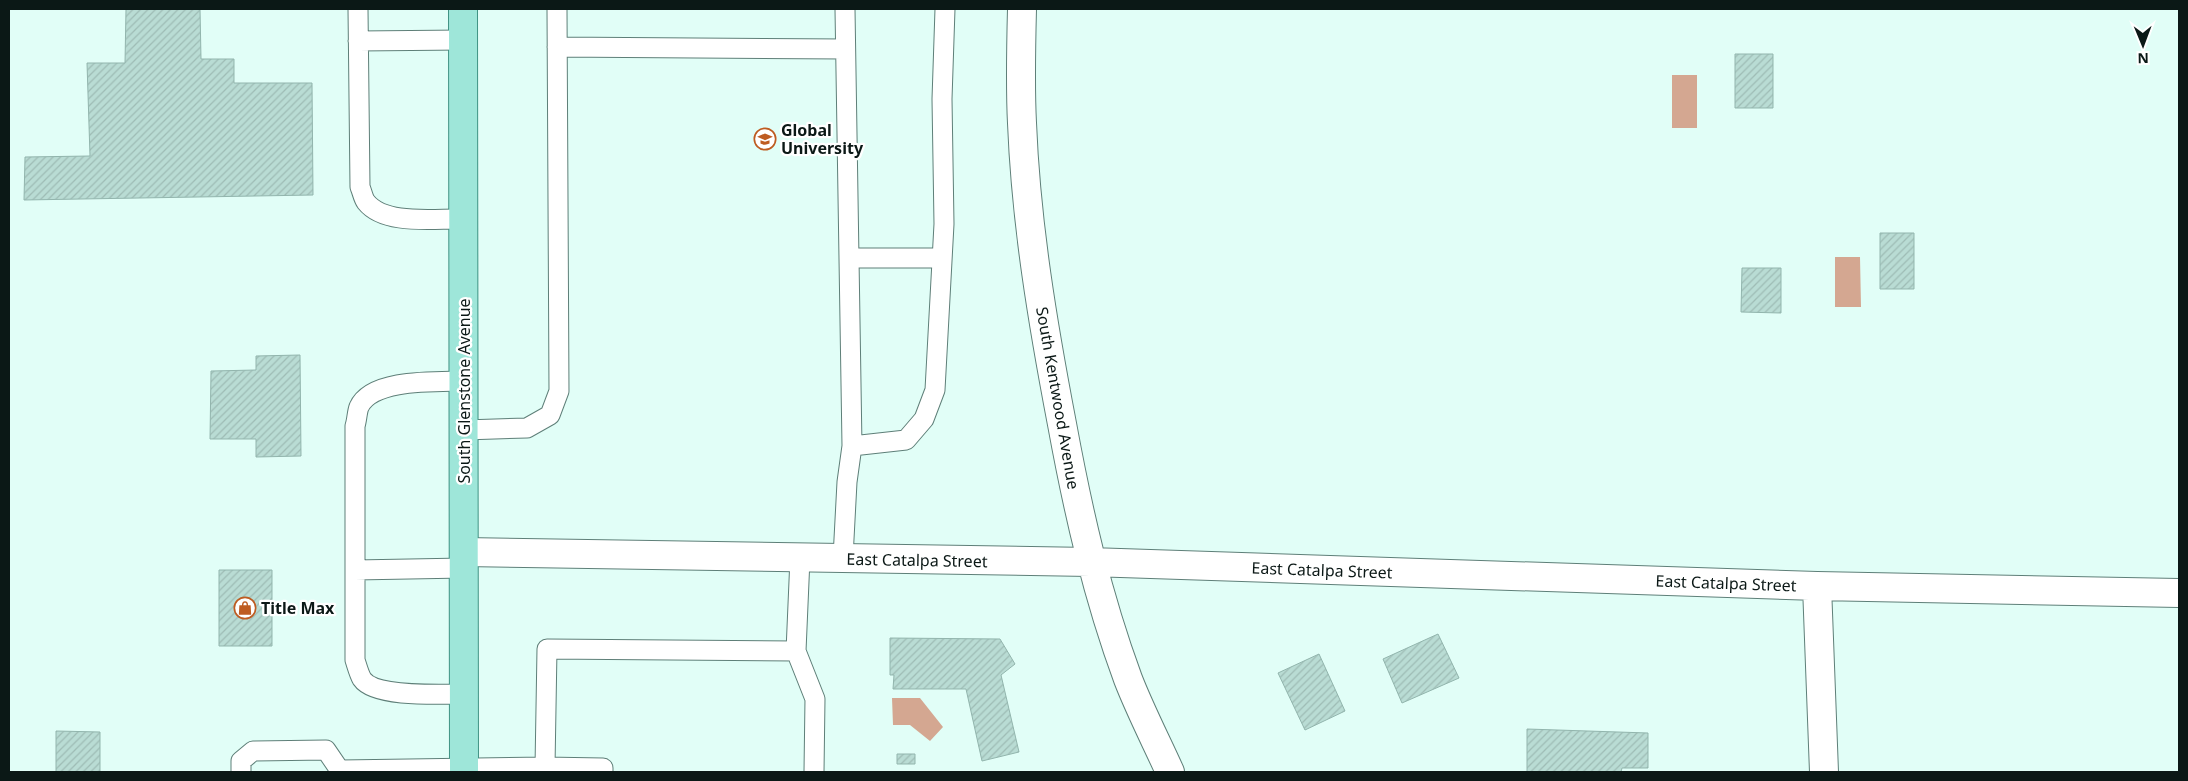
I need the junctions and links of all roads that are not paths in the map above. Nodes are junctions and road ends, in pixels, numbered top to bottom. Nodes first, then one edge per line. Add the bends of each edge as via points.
1 (358, 9) edge
2 (463, 9) edge
3 (557, 9) edge
4 (845, 9) edge
5 (945, 9) edge
6 (1022, 9) edge
7 (463, 40) junction
8 (358, 41) junction
9 (557, 47) junction
10 (845, 49) junction
11 (463, 219) junction
12 (849, 258) junction
13 (942, 258) junction
14 (464, 381) junction
15 (464, 430) junction
16 (852, 446) junction
17 (800, 558) junction
18 (843, 558) junction
19 (464, 560) junction
20 (1090, 562) junction
21 (355, 570) junction
22 (1818, 586) junction
23 (2179, 593) edge
24 (796, 651) junction
25 (464, 694) junction
26 (545, 767) junction
27 (464, 770) edge
28 (341, 771) edge
29 (241, 772) edge
30 (603, 772) edge
31 (814, 772) edge
32 (1170, 772) edge
33 (1824, 772) edge

1 - 8 lane
2 - 7 main road, South Glenstone Avenue
3 - 9 lane
4 - 10 lane
5 - 13 lane
6 - 20 street, South Kentwood Avenue via 1022,123 1030,220 1054,383
7 - 8 lane
7 - 11 main road, South Glenstone Avenue
8 - 11 lane via 360,187 366,201 381,213 399,218
9 - 10 lane
9 - 15 lane via 559,392 550,415 527,428
10 - 12 lane
11 - 14 main road, South Glenstone Avenue
12 - 13 lane
12 - 16 lane
13 - 16 lane via 936,390 924,420 906,440
14 - 15 main road, South Glenstone Avenue
14 - 21 lane via 399,384 374,392 360,406 355,426
15 - 19 main road, South Glenstone Avenue
16 - 18 lane
17 - 18 street, East Catalpa Street
17 - 19 street, East Catalpa Street
17 - 24 lane
18 - 20 street, East Catalpa Street
19 - 21 lane
19 - 25 main road, South Glenstone Avenue
20 - 22 street, East Catalpa Street
20 - 32 street, South Kentwood Avenue via 1129,681
21 - 25 lane via 355,660 362,680 379,689 398,693
22 - 23 street, East Catalpa Street
22 - 33 street
24 - 26 lane via 547,649
24 - 31 lane via 815,700
25 - 27 main road, South Glenstone Avenue
26 - 27 lane
26 - 30 lane via 603,768
27 - 28 lane
28 - 29 lane via 326,750 253,750 241,761

